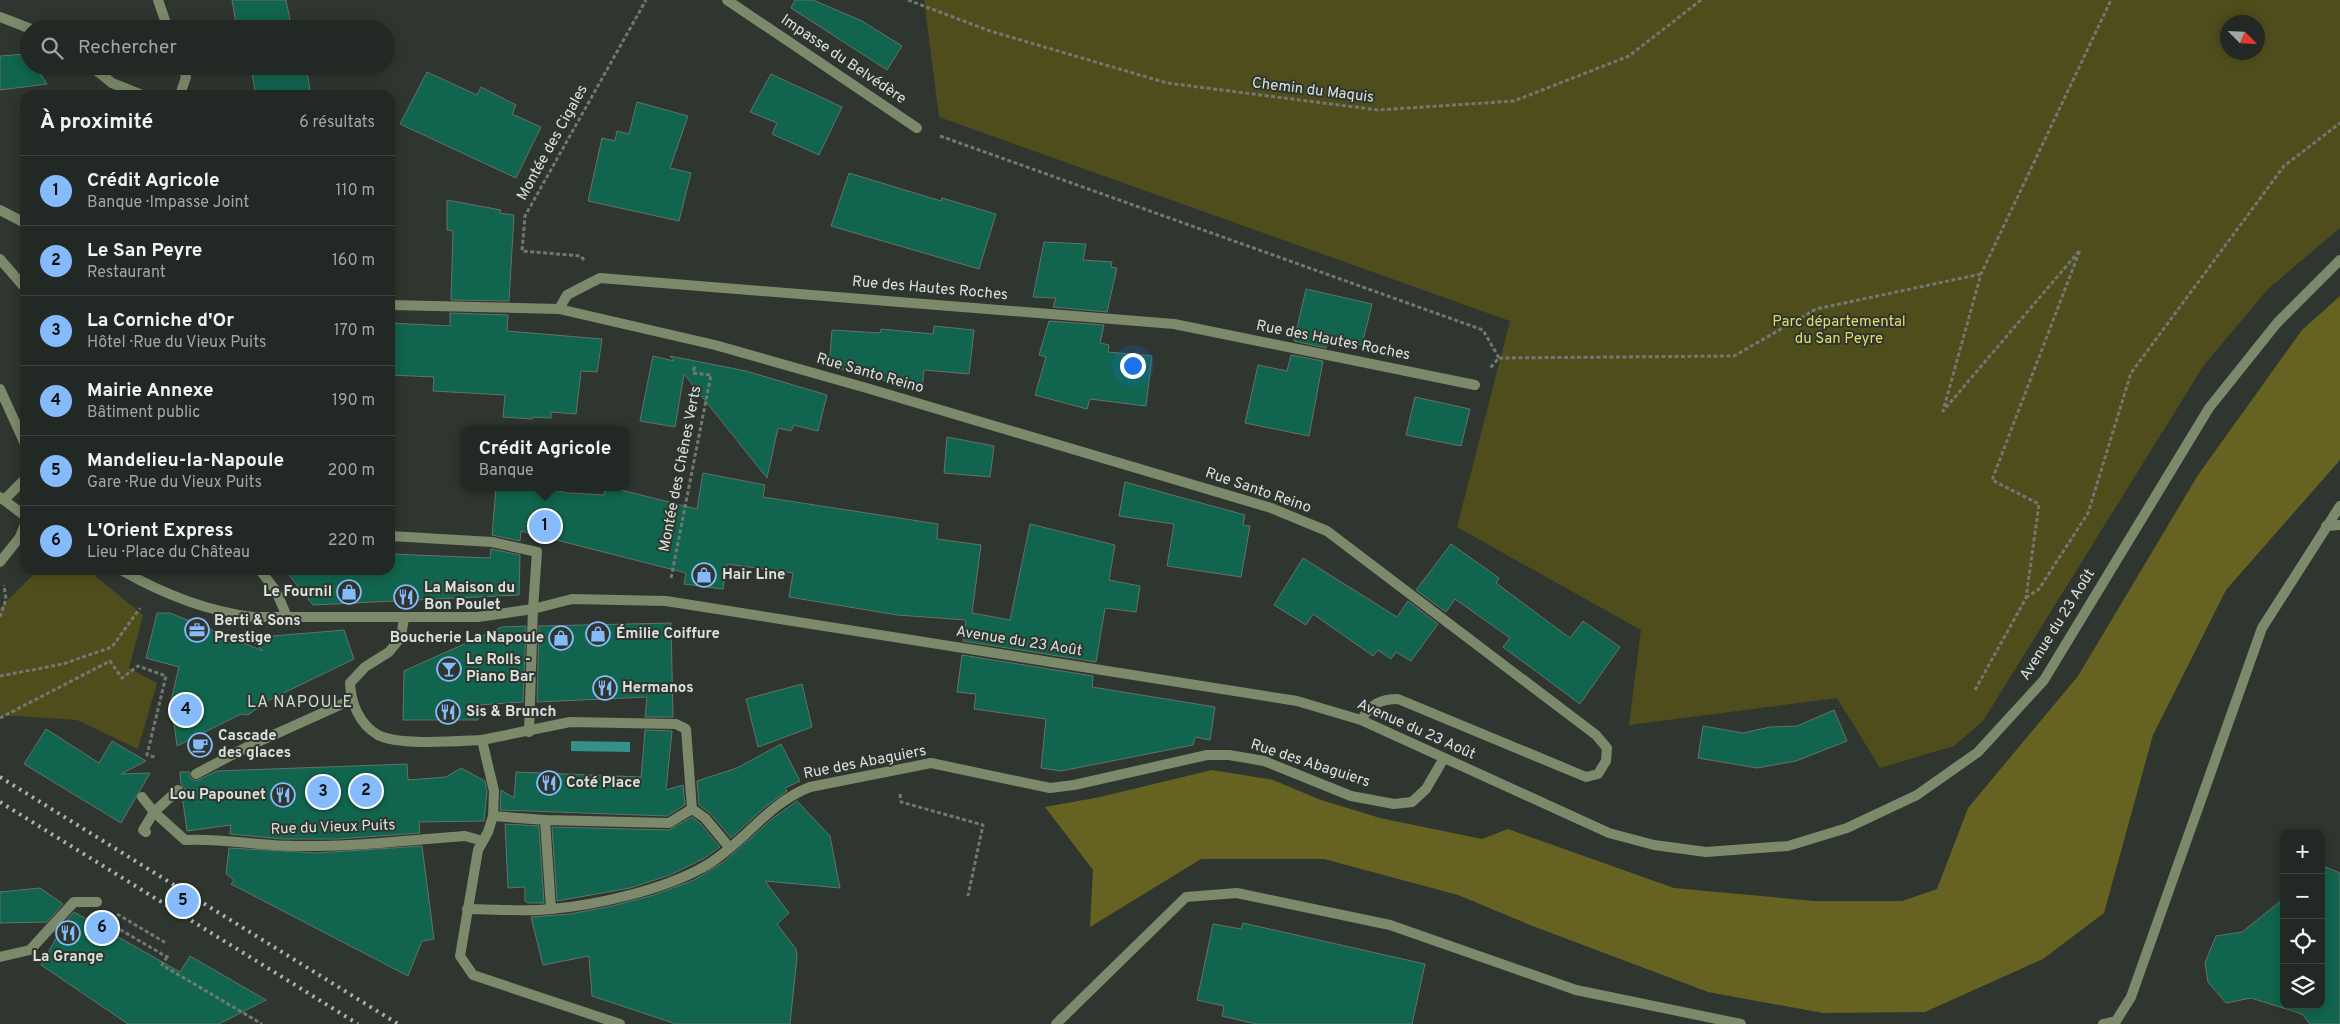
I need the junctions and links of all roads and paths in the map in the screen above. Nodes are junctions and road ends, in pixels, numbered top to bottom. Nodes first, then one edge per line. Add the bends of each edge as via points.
1 (158, 0) edge
2 (646, 0) edge
3 (727, 0) edge
4 (908, 0) edge
5 (1701, 0) edge
6 (2111, 0) edge
7 (0, 17) edge
8 (165, 20) edge
9 (20, 25) edge
10 (103, 75) edge
11 (185, 75) edge
12 (130, 90) edge
13 (182, 90) edge
14 (2340, 123) edge
15 (917, 128) joint
16 (0, 210) edge
17 (20, 220) edge
18 (0, 259) edge
19 (2340, 260) edge
20 (1981, 274) junction
21 (600, 278) junction
22 (20, 282) edge
23 (395, 305) edge
24 (558, 309) junction
25 (715, 345) junction
26 (1499, 358) junction
27 (1475, 384) joint
28 (0, 389) edge
29 (20, 433) edge
30 (20, 483) edge
31 (2, 498) edge
32 (2340, 506) edge
33 (20, 512) edge
34 (2340, 524) edge
35 (2326, 526) junction
36 (395, 536) edge
37 (20, 537) edge
38 (0, 562) edge
39 (130, 575) edge
40 (264, 575) edge
41 (143, 582) junction
42 (2026, 598) junction
43 (666, 601) junction
44 (533, 610) junction
45 (0, 617) edge
46 (404, 618) junction
47 (288, 619) junction
48 (0, 676) edge
49 (1975, 690) dead end
50 (351, 700) junction
51 (0, 718) edge
52 (1361, 720) junction
53 (529, 732) junction
54 (482, 740) junction
55 (155, 757) dead end
56 (1444, 758) junction
57 (196, 774) dead end
58 (178, 790) dead end
59 (142, 798) dead end
60 (901, 802) dead end
61 (692, 809) junction
62 (154, 812) junction
63 (493, 816) junction
64 (545, 820) junction
65 (146, 832) dead end
66 (483, 841) junction
67 (729, 847) junction
68 (968, 896) dead end
69 (74, 902) junction
70 (97, 902) dead end
71 (467, 909) junction
72 (551, 909) junction
73 (137, 926) dead end
74 (166, 943) dead end
75 (0, 958) edge
76 (262, 1024) edge
77 (620, 1024) edge
78 (1056, 1024) edge
79 (1741, 1024) edge
80 (2103, 1024) edge

1 - 8 street
2 - 21 path, Montée des Cigales via 524,216 522,251 581,256
3 - 15 street, Impasse du Belvédère
4 - 5 path, Chemin du Maquis via 990,31 1167,83 1378,110 1514,101 1629,56
6 - 20 path
7 - 9 street
10 - 12 street
11 - 13 street
14 - 42 path via 2284,166 2131,373 2088,513 2039,589
15 - 26 path via 1483,330
16 - 17 street
18 - 22 street
19 - 56 street, Avenue du 23 Août via 2277,323 2209,408 2044,680 1978,752 1917,795 1847,828 1788,846 1706,852 1654,845 1609,833
20 - 26 path via 1816,310 1734,356
20 - 42 path via 1943,411 2080,250 1992,480 2039,504
21 - 24 street via 567,296
21 - 27 street, Rue des Hautes Roches via 1174,324
23 - 24 street
24 - 25 street, Rue Santo Reino
25 - 43 path, Montée des Chênes Verts via 713,358 697,356 693,373 711,375
25 - 52 street, Rue Santo Reino via 1271,508 1327,531 1596,735 1607,748 1606,761 1598,774 1586,777 1398,699 1373,704
26 - 27 path
28 - 29 street
30 - 31 street
31 - 33 street
32 - 35 street
34 - 35 street
35 - 80 street via 2262,628 2131,997 2116,1021
36 - 44 street via 492,542 537,552
37 - 38 street
38 - 45 path via 6,599
39 - 41 street, Avenue du 23 Août
40 - 47 street via 276,591
41 - 47 street, Avenue du 23 Août via 196,606 223,613
41 - 48 path via 141,605 112,647 63,664
42 - 49 path
43 - 44 street, Avenue du 23 Août via 572,599
43 - 52 street, Avenue du 23 Août via 1297,701
44 - 46 street, Avenue du 23 Août via 478,617
44 - 53 street
46 - 47 street, Avenue du 23 Août
46 - 50 street via 401,637 389,652 365,667 350,683
50 - 54 street via 362,721 379,735 410,741
50 - 57 street
51 - 55 path via 110,661 122,678 138,666 166,676 147,755
52 - 56 street, Avenue du 23 Août
53 - 54 street
53 - 61 street via 570,722 676,724 686,729
54 - 63 street via 494,791
56 - 67 street, Rue des Abaguiers via 1422,793 1412,802 1394,804 1352,796 1264,761 1229,755 1207,755 1050,788 931,763 810,787 790,795
58 - 62 street
59 - 62 street, Rue du Vieux Puits
60 - 68 path via 984,825
61 - 64 street via 669,823
61 - 67 street
62 - 65 street via 143,830
62 - 66 street, Rue du Vieux Puits via 185,840 299,846 465,836
63 - 64 street
63 - 66 street
64 - 72 street
66 - 71 street via 478,850
67 - 72 street, Rue des Abaguiers via 683,878 613,899
69 - 70 street
69 - 75 street via 30,950
69 - 76 path via 168,955 162,965
71 - 72 street, Rue des Abaguiers
71 - 77 street via 460,956 472,975
73 - 74 path
78 - 79 street via 1186,897 1237,893 1390,925 1576,990

